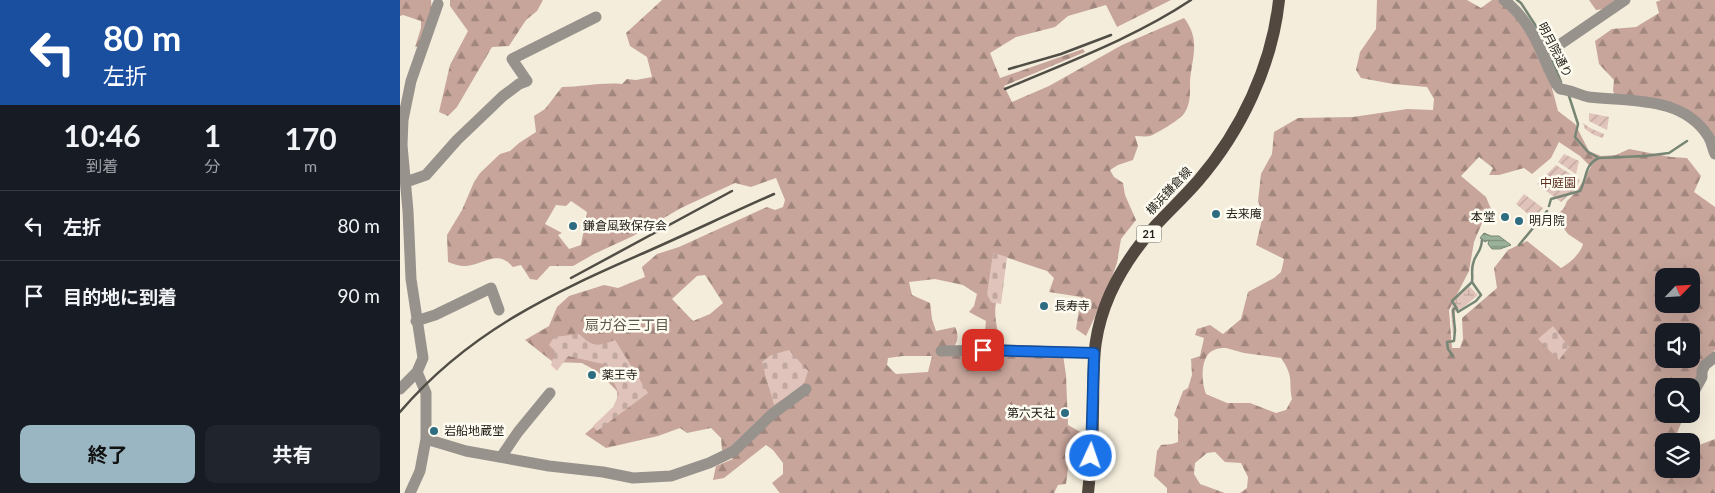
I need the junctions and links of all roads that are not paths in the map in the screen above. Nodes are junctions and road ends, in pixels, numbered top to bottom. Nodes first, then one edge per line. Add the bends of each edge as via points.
1 (1279, 0) edge
2 (1504, 0) edge
3 (1625, 0) edge
4 (438, 4) dead end
5 (596, 17) dead end
6 (1548, 53) junction
7 (1715, 154) edge
8 (406, 182) junction
9 (404, 211) edge
10 (499, 310) dead end
11 (416, 321) junction
12 (941, 351) dead end
13 (1094, 353) junction
14 (1715, 357) edge
15 (417, 372) junction
16 (1700, 381) edge
17 (400, 389) edge
18 (806, 389) dead end
19 (550, 393) dead end
20 (426, 439) junction
21 (501, 457) junction
22 (410, 493) edge
23 (1088, 493) edge

1 - 13 main road, 横浜鎌倉線 / 21 via 1270,50 1239,124 1198,181 1154,227 1130,260 1103,312
2 - 6 street, 明月院通り via 1519,12
3 - 6 street
4 - 8 street via 405,104 402,145
5 - 8 street via 512,59 526,81 503,96 426,175
6 - 7 street, 明月院通り via 1557,86 1587,96 1647,101 1675,109 1704,130
8 - 9 street
9 - 11 street
10 - 11 street via 491,288
11 - 15 street via 423,358
12 - 13 street
13 - 23 main road, 横浜鎌倉線 / 21
14 - 16 street via 1705,365
15 - 17 street
15 - 20 street via 426,393
18 - 21 street via 771,415 734,451 671,476 632,478
19 - 21 street
20 - 21 street
20 - 22 street via 420,471

